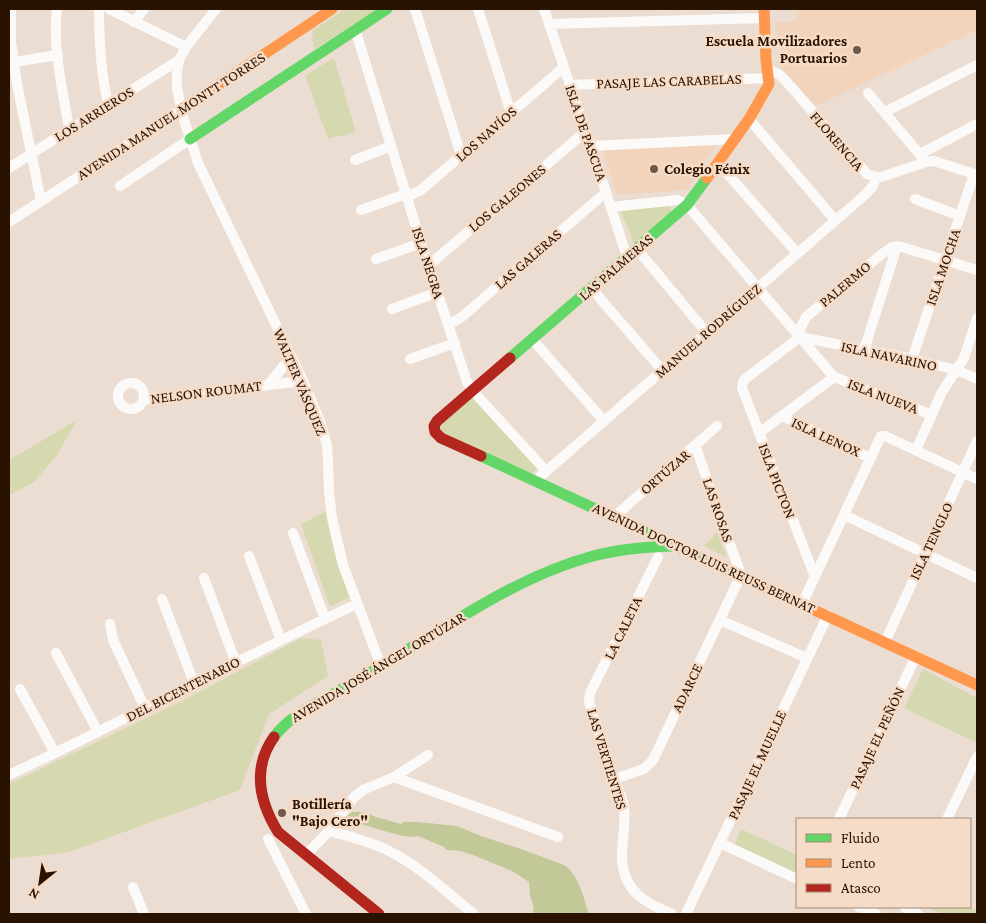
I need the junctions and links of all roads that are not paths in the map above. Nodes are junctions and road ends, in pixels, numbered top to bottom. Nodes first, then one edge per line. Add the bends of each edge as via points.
1 (11, 9) edge
2 (57, 9) edge
3 (99, 9) edge
4 (109, 9) edge
5 (144, 9) edge
6 (216, 9) edge
7 (387, 9) edge
8 (415, 9) edge
9 (478, 9) edge
10 (544, 9) edge
11 (328, 10) edge
12 (764, 13) edge
13 (134, 22) junction
14 (549, 24) junction
15 (355, 29) junction
16 (10, 42) edge
17 (186, 47) junction
18 (58, 56) junction
19 (179, 60) junction
20 (14, 62) junction
21 (977, 65) edge
22 (563, 68) junction
23 (768, 74) junction
24 (569, 85) junction
25 (868, 93) dead end
26 (108, 104) junction
27 (182, 109) junction
28 (511, 112) junction
29 (885, 112) junction
30 (749, 119) junction
31 (977, 124) edge
32 (69, 129) junction
33 (585, 132) junction
34 (190, 139) junction
35 (735, 139) junction
36 (391, 146) junction
37 (591, 146) junction
38 (31, 154) junction
39 (462, 155) junction
40 (923, 158) junction
41 (355, 160) dead end
42 (718, 163) junction
43 (9, 168) edge
44 (975, 174) edge
45 (876, 177) junction
46 (120, 186) dead end
47 (606, 192) junction
48 (406, 194) junction
49 (915, 199) dead end
50 (41, 201) junction
51 (687, 205) junction
52 (611, 207) junction
53 (361, 210) dead end
54 (960, 216) junction
55 (835, 220) junction
56 (9, 222) edge
57 (421, 243) junction
58 (897, 246) junction
59 (636, 249) junction
60 (797, 253) junction
61 (627, 257) junction
62 (376, 259) dead end
63 (944, 261) junction
64 (429, 265) junction
65 (977, 270) edge
66 (591, 288) junction
67 (758, 288) junction
68 (438, 292) junction
69 (392, 308) dead end
70 (977, 318) edge
71 (449, 325) junction
72 (706, 332) junction
73 (800, 338) junction
74 (532, 339) junction
75 (455, 342) junction
76 (864, 350) junction
77 (291, 357) junction
78 (410, 358) dead end
79 (912, 359) junction
80 (662, 370) junction
81 (957, 370) junction
82 (834, 377) junction
83 (977, 379) edge
84 (303, 380) junction
85 (269, 384) junction
86 (472, 390) junction
87 (143, 400) dead end
88 (932, 415) junction
89 (782, 416) junction
90 (604, 421) junction
91 (716, 426) dead end
92 (433, 430) joint
93 (759, 433) junction
94 (977, 441) edge
95 (695, 445) junction
96 (916, 450) junction
97 (870, 458) junction
98 (546, 471) junction
99 (963, 472) junction
100 (977, 479) edge
101 (535, 481) junction
102 (844, 515) junction
103 (614, 516) junction
104 (292, 533) dead end
105 (678, 546) junction
106 (925, 554) junction
107 (249, 556) dead end
108 (658, 557) dead end
109 (740, 575) junction
110 (815, 577) junction
111 (204, 578) dead end
112 (977, 578) edge
113 (162, 599) dead end
114 (358, 604) junction
115 (802, 604) junction
116 (828, 616) junction
117 (325, 619) junction
118 (720, 620) junction
119 (110, 624) dead end
120 (281, 640) junction
121 (885, 642) junction
122 (56, 653) dead end
123 (916, 656) junction
124 (808, 658) junction
125 (236, 663) junction
126 (381, 666) junction
127 (194, 683) junction
128 (977, 685) edge
129 (20, 689) dead end
130 (589, 699) joint
131 (145, 708) junction
132 (98, 732) junction
133 (55, 753) junction
134 (428, 755) dead end
135 (977, 757) edge
136 (10, 772) edge
137 (394, 777) junction
138 (614, 779) junction
139 (839, 818) edge
140 (947, 818) edge
141 (329, 831) junction
142 (558, 837) dead end
143 (268, 840) dead end
144 (720, 843) junction
145 (306, 855) junction
146 (796, 879) edge
147 (133, 887) dead end
148 (861, 908) edge
149 (904, 910) edge
150 (144, 914) edge
151 (306, 914) edge
152 (379, 914) edge
153 (474, 914) edge
154 (672, 914) edge
155 (686, 914) edge
156 (876, 914) edge
157 (918, 914) edge

1 - 16 street
2 - 18 street
3 - 26 street via 99,48
4 - 13 street
5 - 13 street
6 - 17 street
7 - 15 street, AVENIDA MANUEL MONTT TORRES
8 - 39 street
9 - 28 street
10 - 14 street, ISLA DE PASCUA
11 - 27 street, AVENIDA MANUEL MONTT TORRES
12 - 14 street
12 - 23 street
13 - 17 street
14 - 22 street, ISLA DE PASCUA
15 - 34 street, AVENIDA MANUEL MONTT TORRES
15 - 36 street, ISLA NEGRA
16 - 20 street
17 - 19 street
18 - 20 street
18 - 32 street
19 - 26 street, LOS ARRIEROS
19 - 27 street, WALTER VÁSQUEZ via 178,89
20 - 38 street
21 - 29 street
22 - 24 street, ISLA DE PASCUA
22 - 28 street, LOS NAVÍOS
23 - 24 street, PASAJE LAS CARABELAS
23 - 30 street, LAS PALMERAS via 768,88
23 - 45 street, FLORENCIA via 780,75 863,172
24 - 33 street, ISLA DE PASCUA
25 - 29 street
26 - 32 street, LOS ARRIEROS
27 - 34 street, WALTER VÁSQUEZ
27 - 50 street, AVENIDA MANUEL MONTT TORRES
28 - 39 street, LOS NAVÍOS
29 - 40 street
30 - 35 street, LAS PALMERAS
30 - 55 street
31 - 40 street
32 - 38 street, LOS ARRIEROS
33 - 37 street, ISLA DE PASCUA
33 - 64 street, LOS GALEONES
34 - 46 street, AVENIDA MANUEL MONTT TORRES
34 - 77 street, WALTER VÁSQUEZ via 198,163
35 - 37 street
35 - 42 street, LAS PALMERAS
36 - 41 street
36 - 48 street, ISLA NEGRA
37 - 47 street, ISLA DE PASCUA
38 - 43 street, LOS ARRIEROS
38 - 50 street
39 - 48 street, LOS NAVÍOS via 421,190
40 - 44 street, FLORENCIA
40 - 45 street, FLORENCIA
42 - 51 street, LAS PALMERAS
42 - 60 street
44 - 54 street, ISLA MOCHA
45 - 55 street, MANUEL RODRÍGUEZ via 870,190
47 - 52 street, ISLA DE PASCUA
47 - 71 street, LAS GALERAS
48 - 53 street, LOS NAVÍOS
48 - 57 street, ISLA NEGRA
49 - 54 street
50 - 56 street, AVENIDA MANUEL MONTT TORRES
51 - 52 street via 678,200
51 - 59 street, LAS PALMERAS
51 - 67 street, ISLA NAVARINO
52 - 61 street, ISLA DE PASCUA
54 - 63 street, ISLA MOCHA
55 - 60 street, MANUEL RODRÍGUEZ
57 - 62 street
57 - 64 street, ISLA NEGRA
58 - 63 street
58 - 73 street, PALERMO via 882,254 806,318 800,329
58 - 76 street
59 - 61 street, LAS PALMERAS
59 - 72 street
60 - 67 street, MANUEL RODRÍGUEZ
61 - 66 street, LAS PALMERAS
63 - 65 street
63 - 79 street, ISLA MOCHA
64 - 68 street, ISLA NEGRA
66 - 74 street, LAS PALMERAS
66 - 80 street
67 - 72 street, MANUEL RODRÍGUEZ
67 - 73 street, ISLA NAVARINO
68 - 69 street
68 - 71 street, ISLA NEGRA
70 - 81 street
71 - 75 street, ISLA NEGRA
72 - 80 street, MANUEL RODRÍGUEZ
73 - 76 street, ISLA NAVARINO
73 - 82 street, ISLA NAVARINO
73 - 93 street, ISLA PICTON via 745,379 742,385
74 - 86 street, LAS PALMERAS
74 - 90 street
75 - 78 street
75 - 86 street, ISLA NEGRA
76 - 79 street, ISLA NAVARINO
77 - 84 street, WALTER VÁSQUEZ
77 - 85 street, NELSON ROUMAT
79 - 81 street, ISLA NAVARINO
80 - 90 street, MANUEL RODRÍGUEZ
81 - 83 street, ISLA NAVARINO
81 - 88 street
82 - 88 street, ISLA NUEVA
82 - 89 street
84 - 85 street, NELSON ROUMAT
84 - 114 street, WALTER VÁSQUEZ via 324,433 332,518 343,565
85 - 87 street, NELSON ROUMAT
86 - 92 street, LAS PALMERAS via 437,420
86 - 98 street, ISLA NEGRA
88 - 96 street
89 - 93 street
89 - 97 street, ISLA LENOX
90 - 98 street, MANUEL RODRÍGUEZ
91 - 95 street, ORTÚZAR
92 - 101 street, AVENIDA DOCTOR LUIS REUSS BERNAT via 441,438
93 - 110 street, ISLA PICTON
94 - 99 street, ISLA TENGLO
95 - 103 street, ORTÚZAR
95 - 109 street, LAS ROSAS
96 - 97 street via 881,436
96 - 99 street
97 - 102 street
98 - 101 street, MANUEL RODRÍGUEZ
99 - 100 street
99 - 106 street, ISLA TENGLO
101 - 103 street, AVENIDA DOCTOR LUIS REUSS BERNAT
102 - 106 street
102 - 110 street
103 - 105 street, AVENIDA DOCTOR LUIS REUSS BERNAT
104 - 117 street
105 - 109 street, AVENIDA DOCTOR LUIS REUSS BERNAT
105 - 126 street, AVENIDA JOSÉ ÁNGEL ORTÚZAR via 619,550 554,569 482,604
106 - 112 street
106 - 121 street, ISLA TENGLO
107 - 120 street
108 - 130 street, LA CALETA
109 - 115 street, AVENIDA DOCTOR LUIS REUSS BERNAT
109 - 118 street, ADARCE
110 - 115 street
111 - 125 street
113 - 127 street
114 - 117 street, DEL BICENTENARIO
114 - 126 street, WALTER VÁSQUEZ
115 - 116 street, AVENIDA DOCTOR LUIS REUSS BERNAT
116 - 121 street, AVENIDA DOCTOR LUIS REUSS BERNAT
116 - 124 street, PASAJE EL MUELLE
117 - 120 street, DEL BICENTENARIO
118 - 124 street
118 - 138 street, ADARCE via 650,764 640,771
119 - 131 street via 113,640
120 - 125 street, DEL BICENTENARIO
121 - 123 street, AVENIDA DOCTOR LUIS REUSS BERNAT
122 - 132 street
123 - 128 street, AVENIDA DOCTOR LUIS REUSS BERNAT
123 - 139 street, PASAJE EL PEÑÓN
124 - 144 street, PASAJE EL MUELLE
125 - 127 street, DEL BICENTENARIO
126 - 145 street, AVENIDA JOSÉ ÁNGEL ORTÚZAR via 291,719 272,739 265,755 260,785 267,815 278,832
127 - 131 street, DEL BICENTENARIO
129 - 133 street
130 - 138 street, LAS VERTIENTES
131 - 132 street, DEL BICENTENARIO
132 - 133 street, DEL BICENTENARIO
133 - 136 street, DEL BICENTENARIO
134 - 137 street
135 - 140 street
137 - 141 street via 358,793
137 - 142 street
138 - 154 street, LAS VERTIENTES via 624,808 622,857 627,880 640,897
141 - 145 street
141 - 153 street via 396,854
143 - 151 street
144 - 146 street
144 - 155 street, PASAJE EL MUELLE
145 - 152 street, AVENIDA JOSÉ ÁNGEL ORTÚZAR
147 - 150 street
148 - 156 street
149 - 157 street

